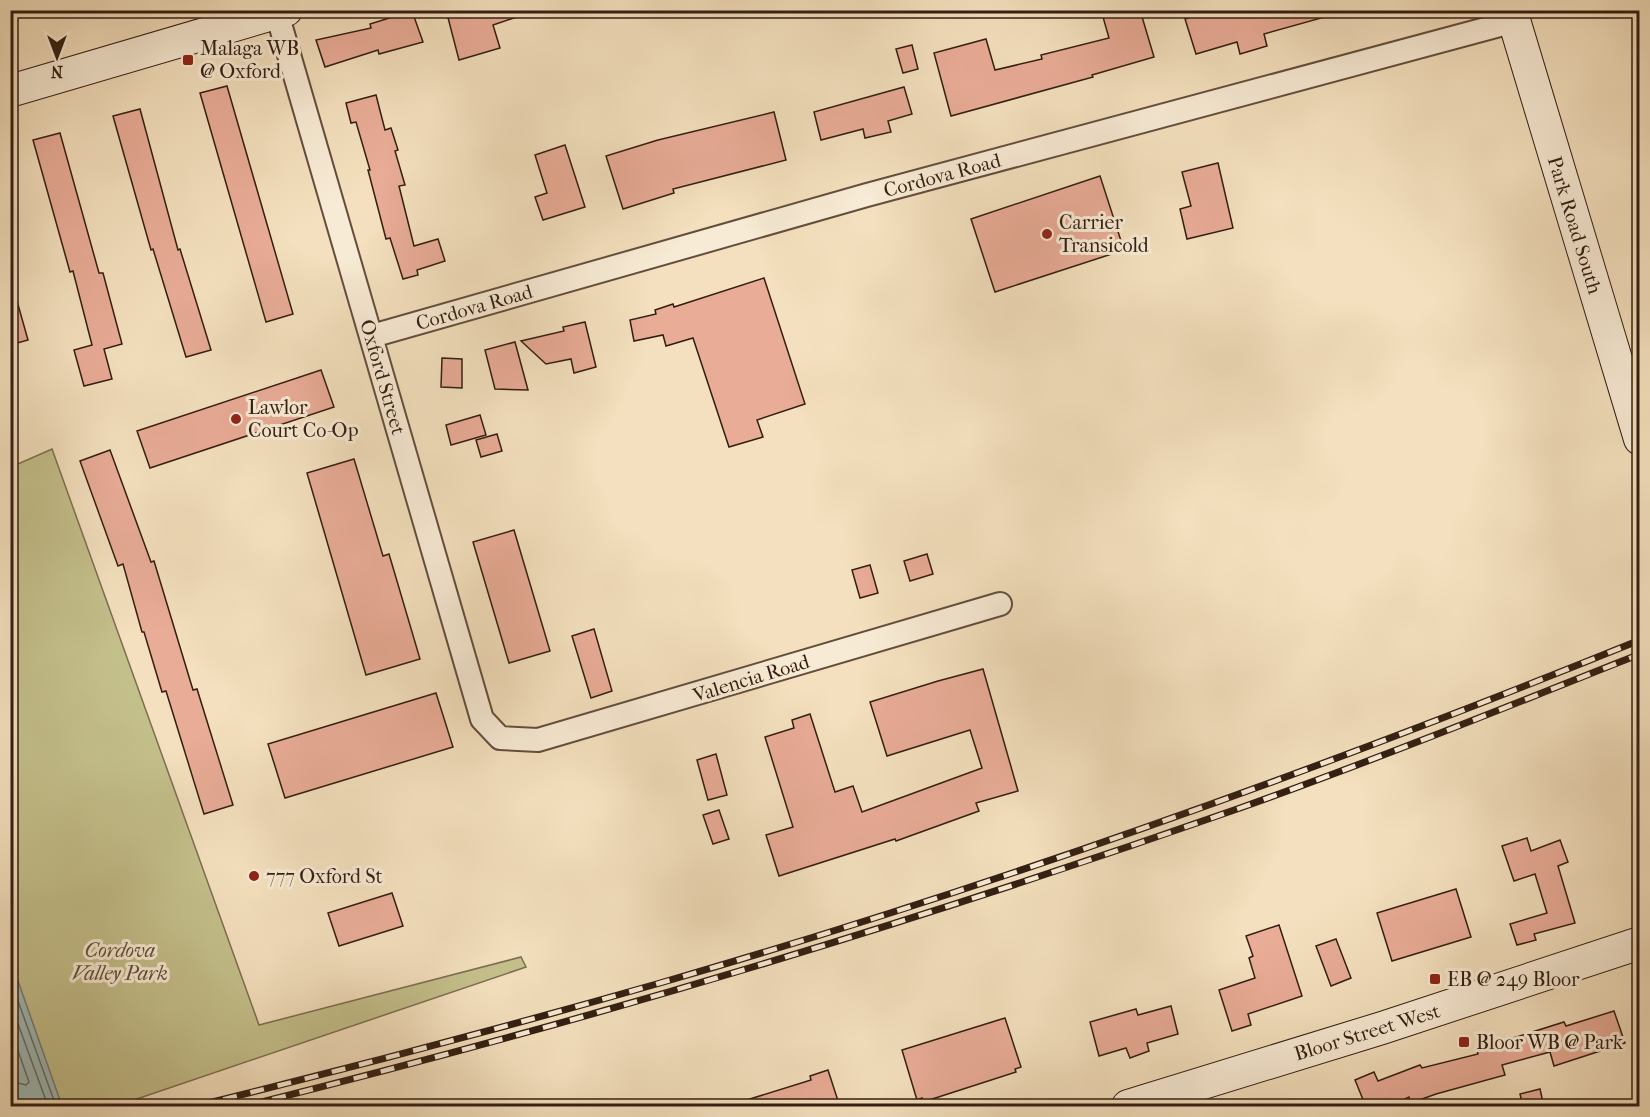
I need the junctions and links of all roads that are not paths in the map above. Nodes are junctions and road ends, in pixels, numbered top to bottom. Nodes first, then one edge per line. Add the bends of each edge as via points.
1 (279, 11) edge
2 (1513, 16) edge
3 (10, 92) edge
4 (372, 336) junction
5 (1640, 440) edge
6 (1000, 604) dead end
7 (500, 738) joint
8 (1640, 943) edge
9 (1148, 1103) edge

1 - 3 main road
1 - 4 street, Oxford Street
2 - 4 street, Cordova Road
2 - 5 main road, Park Road South
4 - 7 street, Oxford Street via 482,719
6 - 7 street, Valencia Road via 538,740
8 - 9 main road, Bloor Street West

